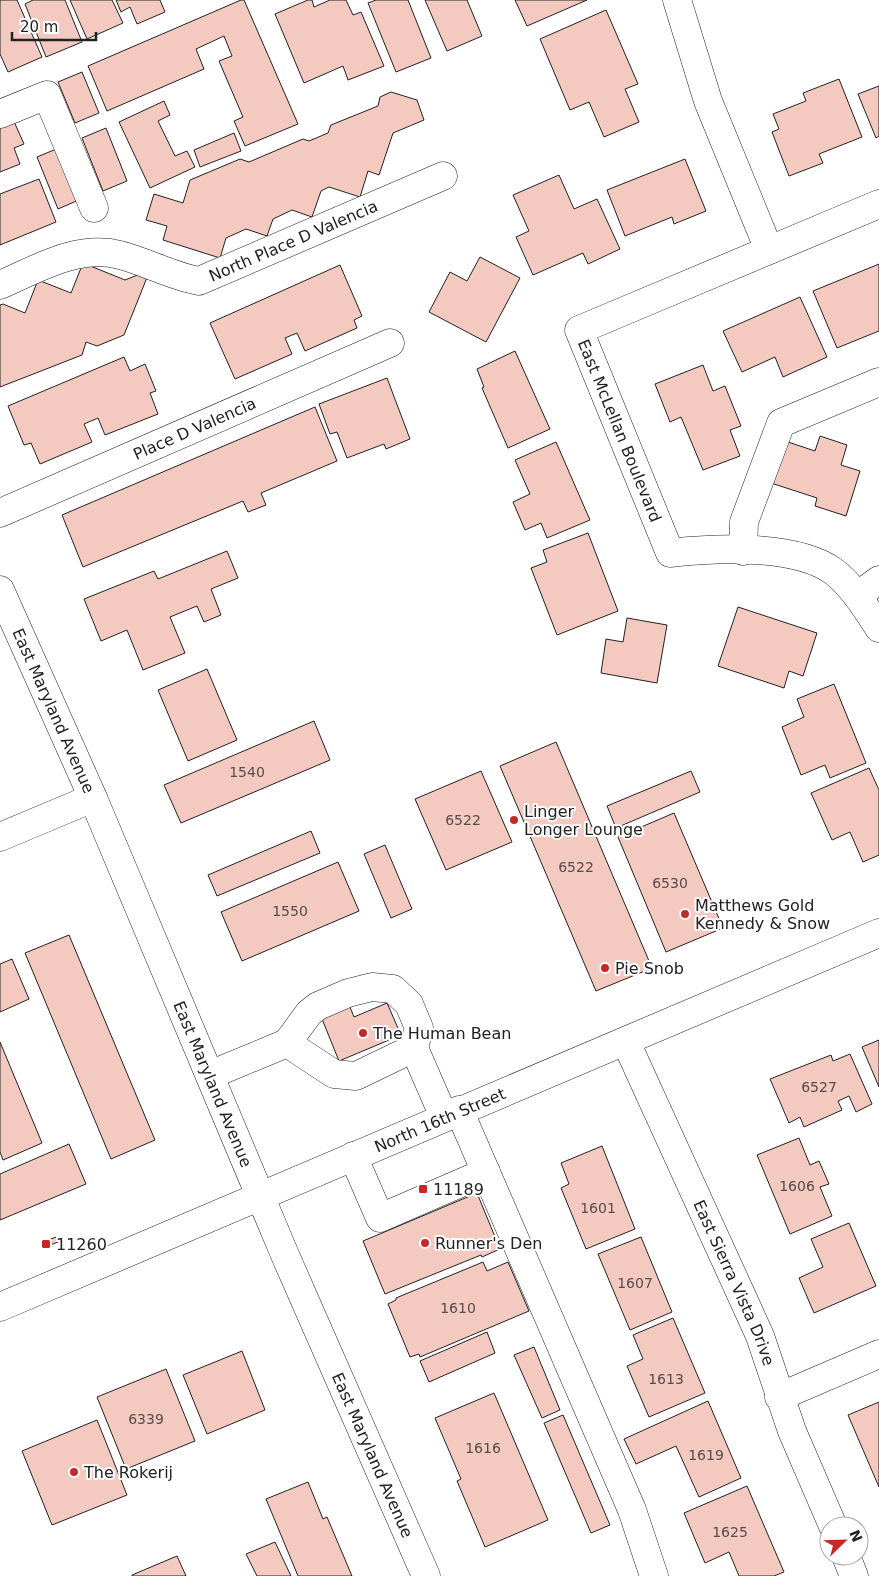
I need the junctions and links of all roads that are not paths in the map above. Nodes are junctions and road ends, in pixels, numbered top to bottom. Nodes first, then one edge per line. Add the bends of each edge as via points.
1 (677, 0) edge
2 (0, 114) edge
3 (443, 176) dead end
4 (879, 204) edge
5 (94, 208) dead end
6 (769, 250) junction
7 (0, 285) edge
8 (390, 343) dead end
9 (879, 382) edge
10 (0, 513) edge
11 (743, 551) junction
12 (879, 580) edge
13 (1, 593) edge
14 (857, 596) junction
15 (879, 628) edge
16 (93, 798) junction
17 (0, 837) edge
18 (879, 933) edge
19 (626, 1042) junction
20 (287, 1043) junction
21 (414, 1048) junction
22 (210, 1075) junction
23 (452, 1114) junction
24 (353, 1156) junction
25 (486, 1172) junction
26 (260, 1196) junction
27 (0, 1307) edge
28 (879, 1354) edge
29 (779, 1397) junction
30 (829, 1516) edge
31 (426, 1576) edge
32 (654, 1576) edge

1 - 6 street via 708,101
2 - 5 street via 46,95
3 - 7 street, North Place D Valencia via 199,281 176,276 119,254 98,253 72,254
4 - 6 street
6 - 11 street, East McLellan Boulevard via 579,330 670,553
8 - 10 street, Place D Valencia
9 - 11 street via 781,423 744,522
11 - 14 street, East McLellan Boulevard via 806,557 833,571
12 - 14 street
13 - 16 street, East Maryland Avenue
14 - 15 street, East McLellan Boulevard
16 - 17 street
16 - 22 street, East Maryland Avenue
18 - 19 street, North 16th Street
19 - 23 street, North 16th Street
19 - 29 street, East Sierra Vista Drive via 760,1336
20 - 21 street via 334,1074 356,1076
20 - 21 street via 309,1012 318,1006 372,987 393,988 409,1004 419,1028
20 - 22 street
21 - 23 street
22 - 26 street, East Maryland Avenue
23 - 24 street, North 16th Street
23 - 25 street
24 - 25 street via 380,1218
24 - 26 street, North 16th Street
25 - 32 street via 632,1510
26 - 27 street, North 16th Street
26 - 31 street, East Maryland Avenue
28 - 29 street
29 - 30 street, East Sierra Vista Drive

